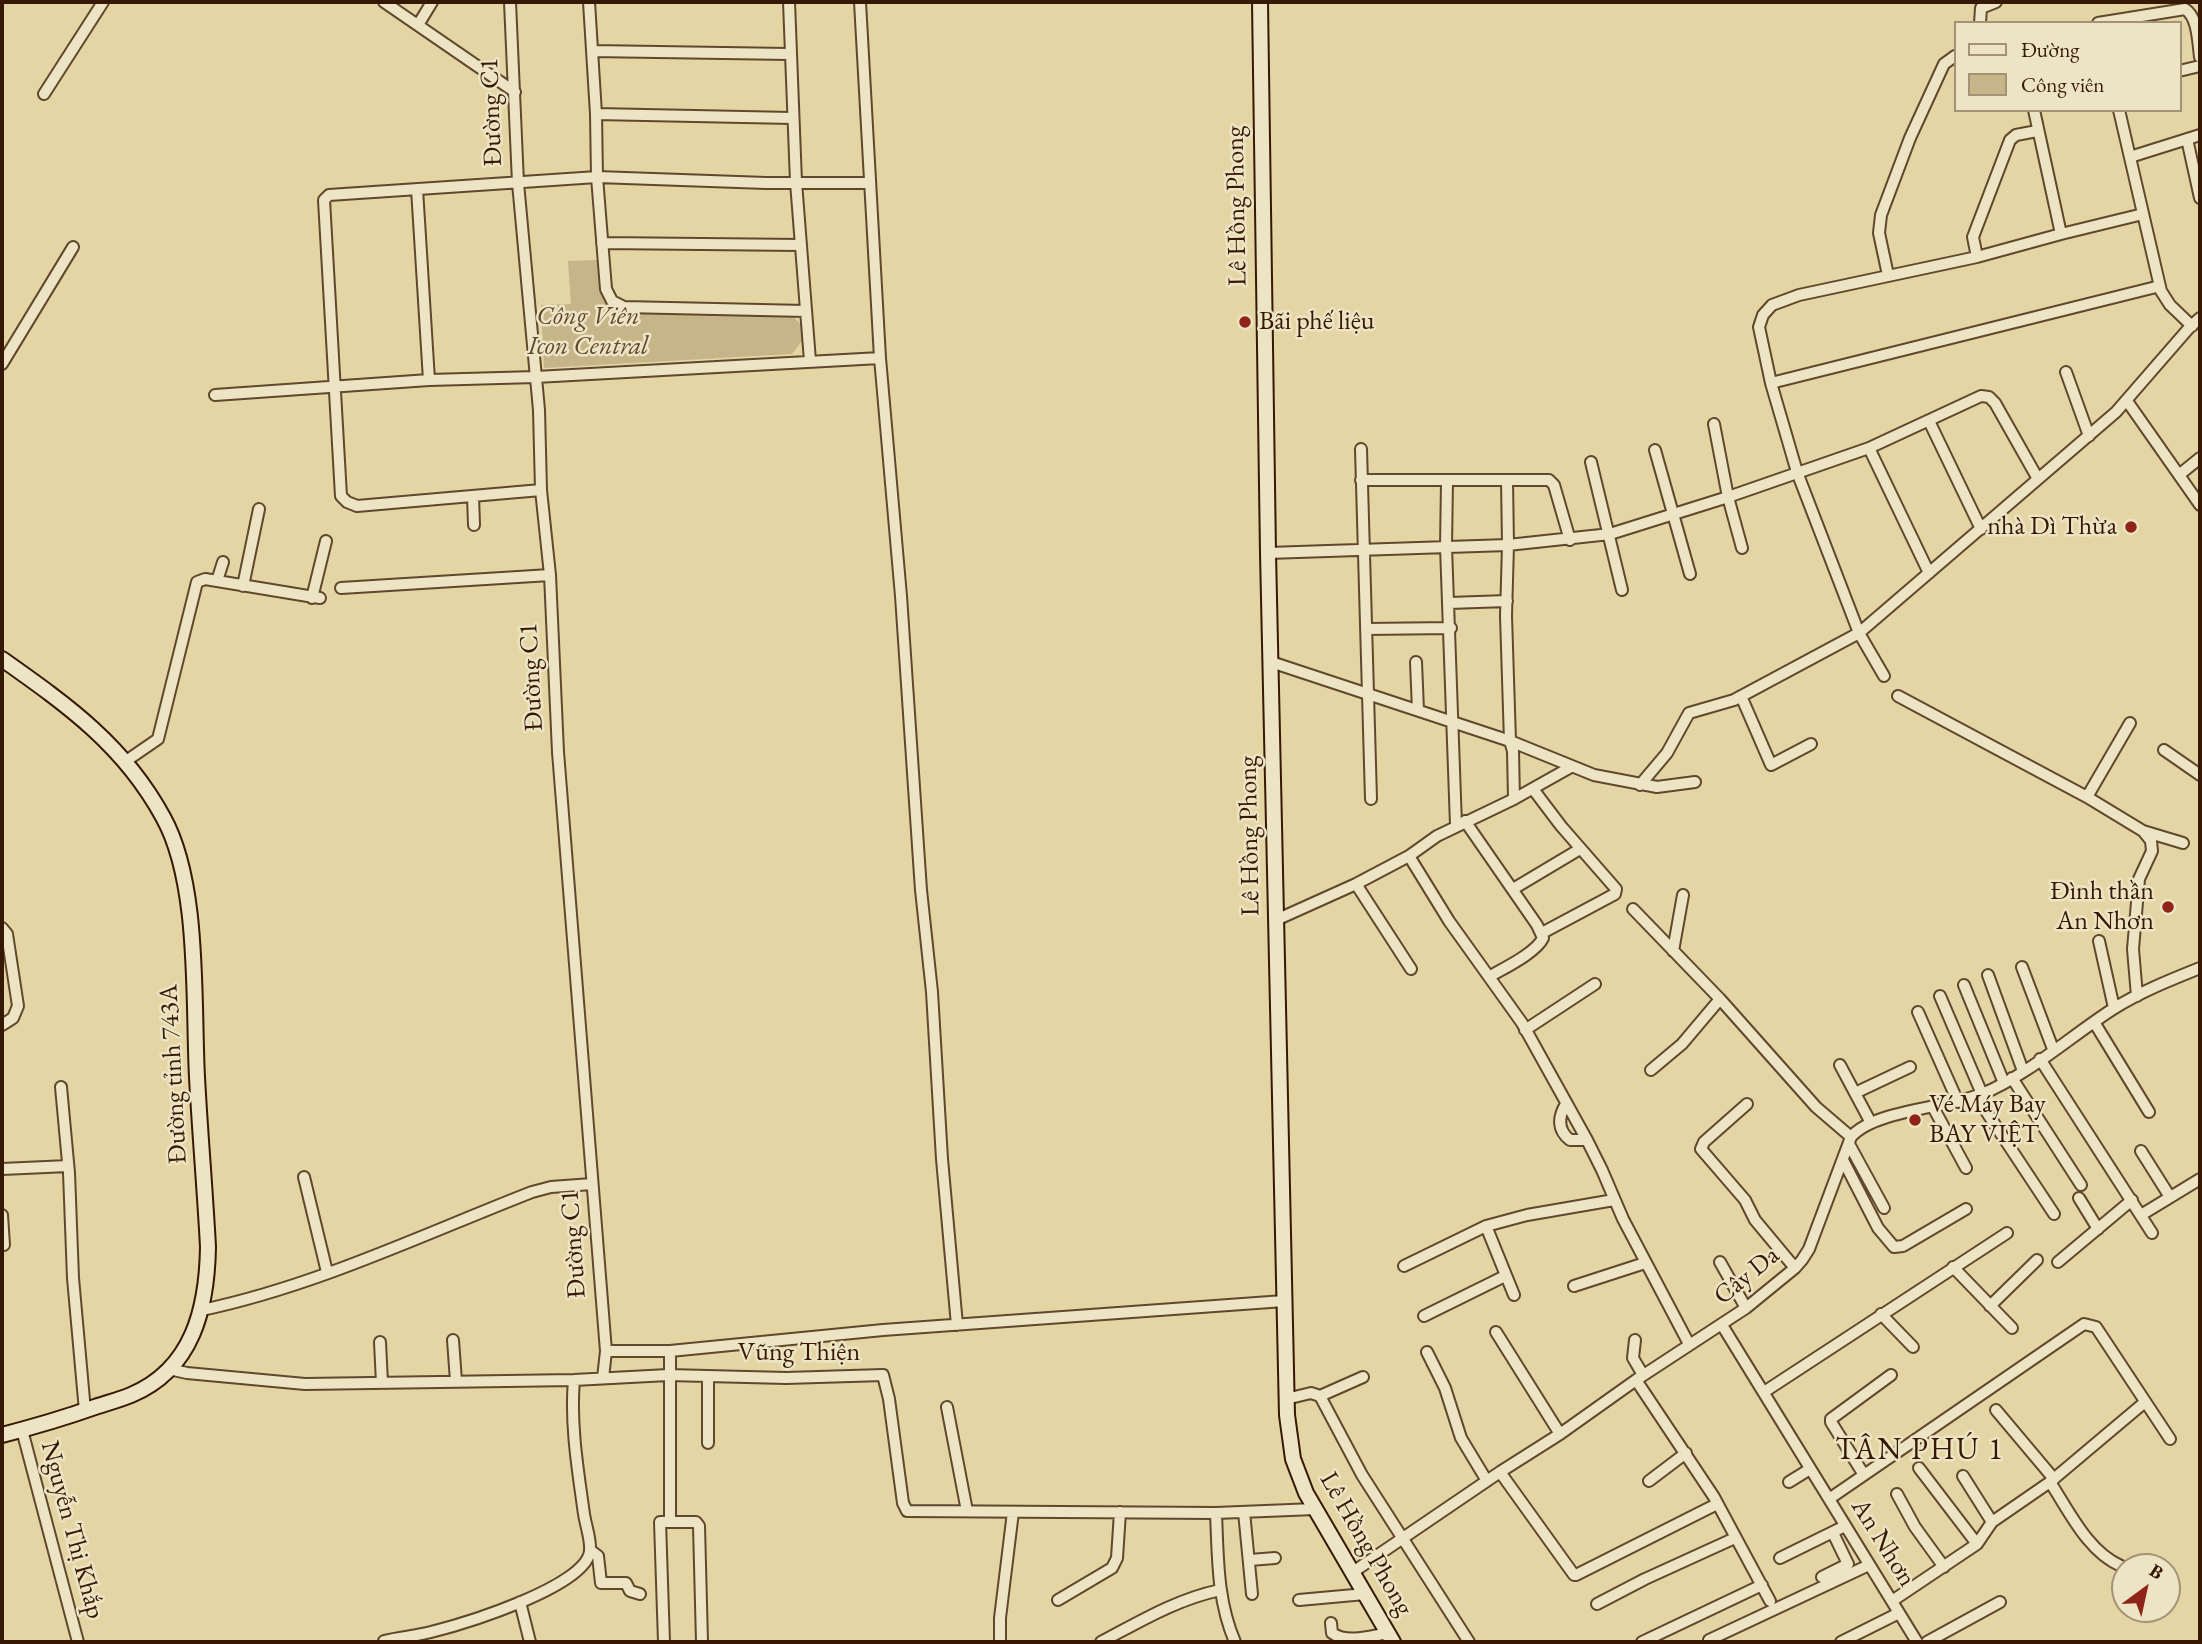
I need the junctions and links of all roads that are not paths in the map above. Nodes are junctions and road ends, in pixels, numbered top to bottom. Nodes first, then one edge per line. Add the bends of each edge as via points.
1 (103, 2) edge
2 (384, 2) edge
3 (432, 2) edge
4 (510, 2) edge
5 (589, 2) edge
6 (789, 2) edge
7 (860, 2) edge
8 (1260, 2) edge
9 (1996, 2) edge
10 (1980, 21) edge
11 (2111, 21) edge
12 (418, 24) junction
13 (592, 51) junction
14 (789, 54) junction
15 (1954, 57) edge
16 (2200, 57) edge
17 (2200, 66) edge
18 (2181, 71) edge
19 (514, 92) junction
20 (44, 94) dead end
21 (2034, 112) edge
22 (2119, 112) edge
23 (596, 114) junction
24 (792, 118) junction
25 (2037, 131) junction
26 (2200, 135) edge
27 (2187, 139) junction
28 (2130, 157) junction
29 (597, 177) junction
30 (796, 182) junction
31 (518, 183) junction
32 (869, 183) junction
33 (417, 189) junction
34 (2200, 198) edge
35 (2143, 215) junction
36 (2061, 234) junction
37 (602, 243) junction
38 (801, 245) junction
39 (73, 247) dead end
40 (1978, 257) junction
41 (1888, 275) junction
42 (2160, 286) junction
43 (806, 311) junction
44 (2196, 322) edge
45 (880, 358) junction
46 (810, 361) junction
47 (2, 364) edge
48 (2066, 372) dead end
49 (536, 377) junction
50 (429, 380) junction
51 (1771, 383) junction
52 (334, 387) junction
53 (215, 395) dead end
54 (2127, 401) junction
55 (1929, 421) junction
56 (1714, 424) dead end
57 (2089, 436) junction
58 (1869, 447) junction
59 (1361, 449) dead end
60 (1655, 450) dead end
61 (2200, 458) edge
62 (1591, 462) dead end
63 (1797, 472) junction
64 (2179, 475) junction
65 (2038, 479) junction
66 (1361, 480) junction
67 (1507, 480) junction
68 (1447, 481) junction
69 (541, 490) junction
70 (473, 496) junction
71 (1728, 497) junction
72 (2200, 505) edge
73 (259, 509) dead end
74 (1674, 512) junction
75 (474, 525) dead end
76 (1981, 529) junction
77 (1610, 534) junction
78 (1570, 540) junction
79 (326, 541) dead end
80 (1508, 545) junction
81 (1446, 547) junction
82 (1742, 548) dead end
83 (1364, 550) junction
84 (1268, 553) junction
85 (223, 562) dead end
86 (1929, 573) junction
87 (1690, 574) dead end
88 (550, 575) junction
89 (217, 581) junction
90 (243, 586) junction
91 (341, 588) dead end
92 (1622, 590) dead end
93 (1507, 601) junction
94 (1449, 603) junction
95 (1451, 628) junction
96 (1366, 629) junction
97 (1859, 633) junction
98 (2, 659) edge
99 (1271, 662) junction
100 (1416, 662) dead end
101 (1884, 676) dead end
102 (1367, 692) junction
103 (1741, 696) junction
104 (1898, 696) dead end
105 (1418, 710) junction
106 (1454, 722) junction
107 (2130, 723) dead end
108 (1510, 741) junction
109 (1811, 744) dead end
110 (2164, 750) dead end
111 (126, 761) junction
112 (1571, 767) junction
113 (2200, 775) edge
114 (1695, 782) dead end
115 (1640, 785) junction
116 (1533, 789) junction
117 (2087, 797) junction
118 (1371, 799) dead end
119 (1514, 799) junction
120 (1460, 823) junction
121 (2143, 831) junction
122 (2183, 843) dead end
123 (1580, 849) junction
124 (1409, 856) junction
125 (1356, 884) junction
126 (1513, 889) junction
127 (1683, 895) dead end
128 (1633, 909) dead end
129 (1276, 920) junction
130 (2, 928) edge
131 (1542, 933) junction
132 (2099, 941) dead end
133 (1673, 951) junction
134 (2022, 967) dead end
135 (2200, 968) edge
136 (1411, 970) dead end
137 (1987, 975) dead end
138 (1489, 977) junction
139 (1595, 984) dead end
140 (1964, 985) dead end
141 (1940, 996) dead end
142 (2137, 996) junction
143 (1720, 999) junction
144 (2114, 1008) junction
145 (1918, 1012) dead end
146 (2094, 1022) junction
147 (2, 1026) edge
148 (1525, 1030) junction
149 (2053, 1049) junction
150 (2040, 1059) junction
151 (1840, 1065) dead end
152 (1910, 1067) dead end
153 (1651, 1070) dead end
154 (2023, 1071) junction
155 (2008, 1080) junction
156 (61, 1087) dead end
157 (1855, 1093) junction
158 (1979, 1095) junction
159 (1958, 1102) junction
160 (1566, 1104) junction
161 (1747, 1104) dead end
162 (1933, 1107) junction
163 (2149, 1112) dead end
164 (1871, 1123) junction
165 (1587, 1140) junction
166 (1850, 1140) junction
167 (2141, 1151) dead end
168 (1843, 1160) junction
169 (68, 1166) junction
170 (1966, 1168) dead end
171 (2, 1170) edge
172 (304, 1177) dead end
173 (2200, 1179) edge
174 (593, 1184) junction
175 (2081, 1185) dead end
176 (2170, 1197) junction
177 (2079, 1198) dead end
178 (1614, 1200) junction
179 (2132, 1200) junction
180 (1884, 1208) dead end
181 (1966, 1209) dead end
182 (2054, 1214) dead end
183 (2, 1215) edge
184 (2141, 1215) junction
185 (1486, 1226) junction
186 (2098, 1229) junction
187 (2007, 1233) dead end
188 (2152, 1233) dead end
189 (4, 1245) edge
190 (2037, 1260) dead end
191 (1720, 1262) dead end
192 (2058, 1262) dead end
193 (1644, 1263) junction
194 (1404, 1266) dead end
195 (1795, 1268) junction
196 (1953, 1268) junction
197 (327, 1272) junction
198 (1505, 1276) junction
199 (1574, 1286) dead end
200 (1514, 1295) dead end
201 (1284, 1301) junction
202 (1990, 1306) junction
203 (1746, 1308) junction
204 (202, 1310) junction
205 (1881, 1314) junction
206 (1424, 1316) dead end
207 (957, 1325) junction
208 (1722, 1325) junction
209 (2012, 1328) dead end
210 (1496, 1332) dead end
211 (453, 1340) dead end
212 (1635, 1340) dead end
213 (380, 1342) dead end
214 (1689, 1344) junction
215 (1913, 1347) dead end
216 (606, 1351) junction
217 (670, 1351) junction
218 (1427, 1352) dead end
219 (169, 1369) junction
220 (668, 1375) junction
221 (1891, 1375) dead end
222 (708, 1376) junction
223 (1363, 1377) dead end
224 (1640, 1377) junction
225 (603, 1378) junction
226 (574, 1380) junction
227 (456, 1381) junction
228 (382, 1383) junction
229 (1764, 1392) junction
230 (1320, 1396) junction
231 (1286, 1399) junction
232 (2145, 1402) junction
233 (947, 1407) dead end
234 (1996, 1410) dead end
235 (85, 1411) junction
236 (22, 1430) junction
237 (1560, 1434) junction
238 (2, 1435) edge
239 (2170, 1439) dead end
240 (708, 1443) dead end
241 (1686, 1453) junction
242 (1919, 1468) dead end
243 (1810, 1469) junction
244 (1500, 1472) junction
245 (1864, 1475) junction
246 (1962, 1476) dead end
247 (2052, 1480) junction
248 (1487, 1481) junction
249 (1649, 1481) dead end
250 (1789, 1482) dead end
251 (1897, 1493) dead end
252 (1829, 1499) junction
253 (1717, 1504) junction
254 (1315, 1509) junction
255 (967, 1511) junction
256 (1013, 1512) junction
257 (1120, 1512) junction
258 (1244, 1512) junction
259 (1216, 1513) junction
260 (670, 1522) junction
261 (1992, 1522) junction
262 (1845, 1526) junction
263 (1833, 1533) junction
264 (1735, 1538) junction
265 (1402, 1539) junction
266 (1977, 1544) junction
267 (590, 1550) junction
268 (1275, 1558) dead end
269 (1780, 1558) dead end
270 (1250, 1560) junction
271 (2111, 1562) edge
272 (1868, 1565) junction
273 (1944, 1567) junction
274 (1353, 1572) junction
275 (1822, 1577) dead end
276 (1762, 1585) junction
277 (1220, 1590) junction
278 (640, 1594) dead end
279 (1252, 1594) dead end
280 (1365, 1594) junction
281 (1058, 1600) dead end
282 (1299, 1601) dead end
283 (1770, 1601) dead end
284 (1892, 1601) junction
285 (520, 1602) junction
286 (2000, 1602) dead end
287 (1597, 1605) dead end
288 (1899, 1613) junction
289 (1331, 1623) dead end
290 (434, 1637) edge
291 (1391, 1638) edge
292 (1709, 1640) dead end
293 (78, 1642) edge
294 (384, 1642) edge
295 (530, 1642) edge
296 (664, 1642) edge
297 (702, 1642) edge
298 (1000, 1642) edge
299 (1101, 1642) edge
300 (1235, 1642) edge
301 (1469, 1642) edge
302 (1642, 1642) edge
303 (1841, 1642) edge
304 (1917, 1642) edge
305 (1927, 1642) edge

1 - 20 street
2 - 12 street
3 - 12 street
4 - 19 street, Đường C1
5 - 13 street
6 - 14 street
7 - 32 street
8 - 84 main road, Lê Hồng Phong
9 - 10 street via 1980,8
11 - 16 street via 2185,9 2195,28
12 - 19 street
13 - 14 street
13 - 23 street
14 - 24 street
15 - 41 street via 1944,64 1881,215 1879,233
17 - 18 street
19 - 31 street, Đường C1
21 - 25 street
22 - 28 street
23 - 24 street
23 - 29 street
24 - 30 street
25 - 36 street
25 - 40 street via 2010,140 1973,237
26 - 27 street
27 - 28 street
27 - 34 street
28 - 35 street
29 - 30 street
29 - 31 street
29 - 37 street
30 - 32 street
30 - 38 street
31 - 33 street
31 - 49 street, Đường C1
32 - 45 street
33 - 50 street
33 - 52 street via 329,195 324,200
35 - 36 street
35 - 42 street
36 - 40 street
37 - 38 street
37 - 43 street via 606,289 612,301 624,307
38 - 43 street
39 - 47 street
40 - 41 street
41 - 51 street via 1772,305 1759,327
42 - 44 street via 2166,300
42 - 51 street
43 - 46 street
44 - 54 street
45 - 46 street
45 - 207 street
46 - 49 street
48 - 57 street
49 - 50 street
49 - 69 street, Đường C1
50 - 52 street
51 - 63 street
52 - 53 street
52 - 70 street via 341,496 347,502 357,506
54 - 57 street
54 - 64 street
55 - 58 street
55 - 65 street via 1982,396 1990,397
55 - 76 street
56 - 71 street
57 - 65 street
58 - 63 street
58 - 86 street
59 - 66 street
60 - 74 street
61 - 64 street
62 - 77 street
63 - 71 street
63 - 97 street
64 - 72 street
65 - 76 street
66 - 68 street
66 - 83 street
67 - 68 street
67 - 78 street via 1552,482
67 - 80 street
68 - 81 street
69 - 70 street
69 - 88 street, Đường C1
70 - 75 street
71 - 74 street
71 - 82 street
73 - 90 street
74 - 77 street
74 - 87 street
76 - 86 street
77 - 78 street
77 - 92 street
78 - 80 street
79 - 90 street via 316,598
80 - 81 street
80 - 93 street
81 - 83 street
81 - 94 street
83 - 84 street
83 - 96 street
84 - 99 main road, Lê Hồng Phong
85 - 89 street
86 - 97 street
88 - 91 street
88 - 174 street, Đường C1 via 558,752
89 - 90 street
89 - 111 street via 198,583 158,739
93 - 94 street
93 - 108 street
94 - 95 street
95 - 96 street
95 - 106 street
96 - 102 street
97 - 101 street
97 - 103 street
98 - 111 main road, Đường tỉnh 743A via 77,714
99 - 102 street
99 - 129 main road, Lê Hồng Phong
100 - 105 street
102 - 105 street
102 - 118 street
103 - 109 street via 1771,765
103 - 115 street via 1689,713 1674,743
104 - 117 street
105 - 106 street
106 - 108 street
106 - 120 street
107 - 117 street
108 - 112 street
108 - 119 street
110 - 113 street
111 - 204 main road, Đường tỉnh 743A via 174,841 191,923 208,1247
112 - 115 street
112 - 116 street
114 - 115 street
116 - 119 street
116 - 123 street
117 - 121 street
119 - 120 street
120 - 124 street
120 - 126 street
121 - 122 street
121 - 142 street via 2152,851 2139,879 2133,961
123 - 126 street
123 - 131 street via 1615,887 1615,894
124 - 125 street
124 - 138 street
125 - 129 street
125 - 136 street
126 - 131 street
127 - 133 street
128 - 133 street
129 - 201 main road, Lê Hồng Phong
130 - 147 street via 7,934 18,1006 13,1018
131 - 138 street via 1537,947
132 - 144 street
133 - 143 street
134 - 149 street
135 - 142 street
137 - 154 street
138 - 148 street
139 - 148 street
140 - 155 street
141 - 158 street
142 - 144 street
143 - 153 street via 1682,1044
143 - 166 street
144 - 146 street
145 - 159 street
146 - 149 street
146 - 163 street
148 - 160 street
149 - 150 street
150 - 154 street
150 - 179 street
151 - 157 street
152 - 157 street
154 - 155 street
155 - 158 street
155 - 175 street
156 - 169 street
157 - 164 street
158 - 159 street
158 - 182 street
159 - 162 street
160 - 165 street
160 - 165 street via 1559,1119 1564,1135 1570,1140
161 - 195 street via 1701,1149
162 - 164 street
162 - 170 street
164 - 166 street
165 - 178 street
166 - 168 street, Cây Da
166 - 180 street
167 - 176 street
168 - 181 street via 1878,1228 1896,1248
168 - 195 street, Cây Da via 1814,1236
169 - 171 street
169 - 235 street
172 - 197 street
173 - 176 street
174 - 197 street via 532,1192
174 - 216 street, Đường C1
176 - 184 street
177 - 186 street
178 - 185 street via 1527,1214
178 - 193 street
179 - 184 street
179 - 186 street
183 - 189 street
184 - 188 street
185 - 194 street
185 - 198 street
186 - 192 street
187 - 196 street
190 - 202 street
191 - 203 street
193 - 199 street
193 - 214 street
195 - 203 street, Cây Da
196 - 202 street
196 - 205 street
197 - 204 street
198 - 200 street
198 - 206 street
201 - 207 street
201 - 231 main road, Lê Hồng Phong
202 - 209 street
203 - 208 street, Cây Da
204 - 219 main road, Đường tỉnh 743A via 187,1346
205 - 215 street
205 - 229 street
207 - 217 street
208 - 214 street, Cây Da
208 - 229 street, An Nhơn
210 - 237 street
211 - 227 street
212 - 224 street via 1633,1359
213 - 228 street
214 - 224 street, Cây Da
216 - 217 street
216 - 225 street, Đường C1
217 - 220 street
218 - 248 street via 1445,1388 1461,1438
219 - 228 street, Vũng Thiện via 281,1383
219 - 235 main road, Đường tỉnh 743A via 133,1394
220 - 222 street, Vũng Thiện
220 - 225 street, Vũng Thiện
220 - 260 street
221 - 245 street via 1831,1419
222 - 240 street
222 - 255 street, Vũng Thiện via 883,1376 905,1510
223 - 230 street
224 - 237 street, Cây Da
224 - 241 street
225 - 226 street, Vũng Thiện
226 - 227 street, Vũng Thiện
226 - 267 street via 573,1413
227 - 228 street, Vũng Thiện
229 - 243 street, An Nhơn
230 - 231 street via 1311,1393
230 - 265 street
231 - 254 main road, Lê Hồng Phong via 1293,1460
232 - 239 street
232 - 245 street via 2096,1327 2084,1324
232 - 247 street
233 - 255 street
234 - 247 street
235 - 236 main road, Đường tỉnh 743A
236 - 238 main road, Đường tỉnh 743A
236 - 293 street, Nguyễn Thị Khắp
237 - 244 street, Cây Da
241 - 249 street
241 - 253 street
242 - 266 street
243 - 250 street
243 - 252 street, An Nhơn
244 - 248 street, Cây Da
244 - 253 street via 1574,1575
245 - 252 street
246 - 261 street
247 - 261 street
247 - 271 street via 2087,1538
248 - 265 street, Cây Da
251 - 273 street
252 - 262 street, An Nhơn
253 - 264 street
254 - 258 street, Vũng Thiện
254 - 274 main road, Lê Hồng Phong
255 - 256 street, Vũng Thiện
256 - 257 street, Vũng Thiện
256 - 298 street
257 - 259 street, Vũng Thiện
257 - 281 street via 1114,1564
258 - 259 street, Vũng Thiện
258 - 270 street
259 - 277 street
260 - 296 street via 660,1522
260 - 297 street via 693,1521 699,1526
261 - 266 street
262 - 263 street
262 - 272 street, An Nhơn
263 - 269 street
263 - 275 street via 1848,1564
264 - 276 street
264 - 287 street
265 - 274 street, Cây Da
265 - 301 street
266 - 273 street
267 - 278 street via 598,1556 601,1583 626,1583
267 - 285 street via 588,1559 571,1577
268 - 270 street
270 - 279 street
272 - 284 street, An Nhơn
272 - 292 street
273 - 284 street
274 - 280 main road, Lê Hồng Phong
276 - 283 street
276 - 302 street
277 - 299 street via 1173,1604
277 - 300 street
280 - 282 street
280 - 291 main road, Lê Hồng Phong
284 - 288 street, An Nhơn
285 - 290 street
285 - 295 street
286 - 305 street
288 - 303 street
288 - 304 street, An Nhơn
289 - 291 street via 1332,1633 1340,1638
290 - 294 street

